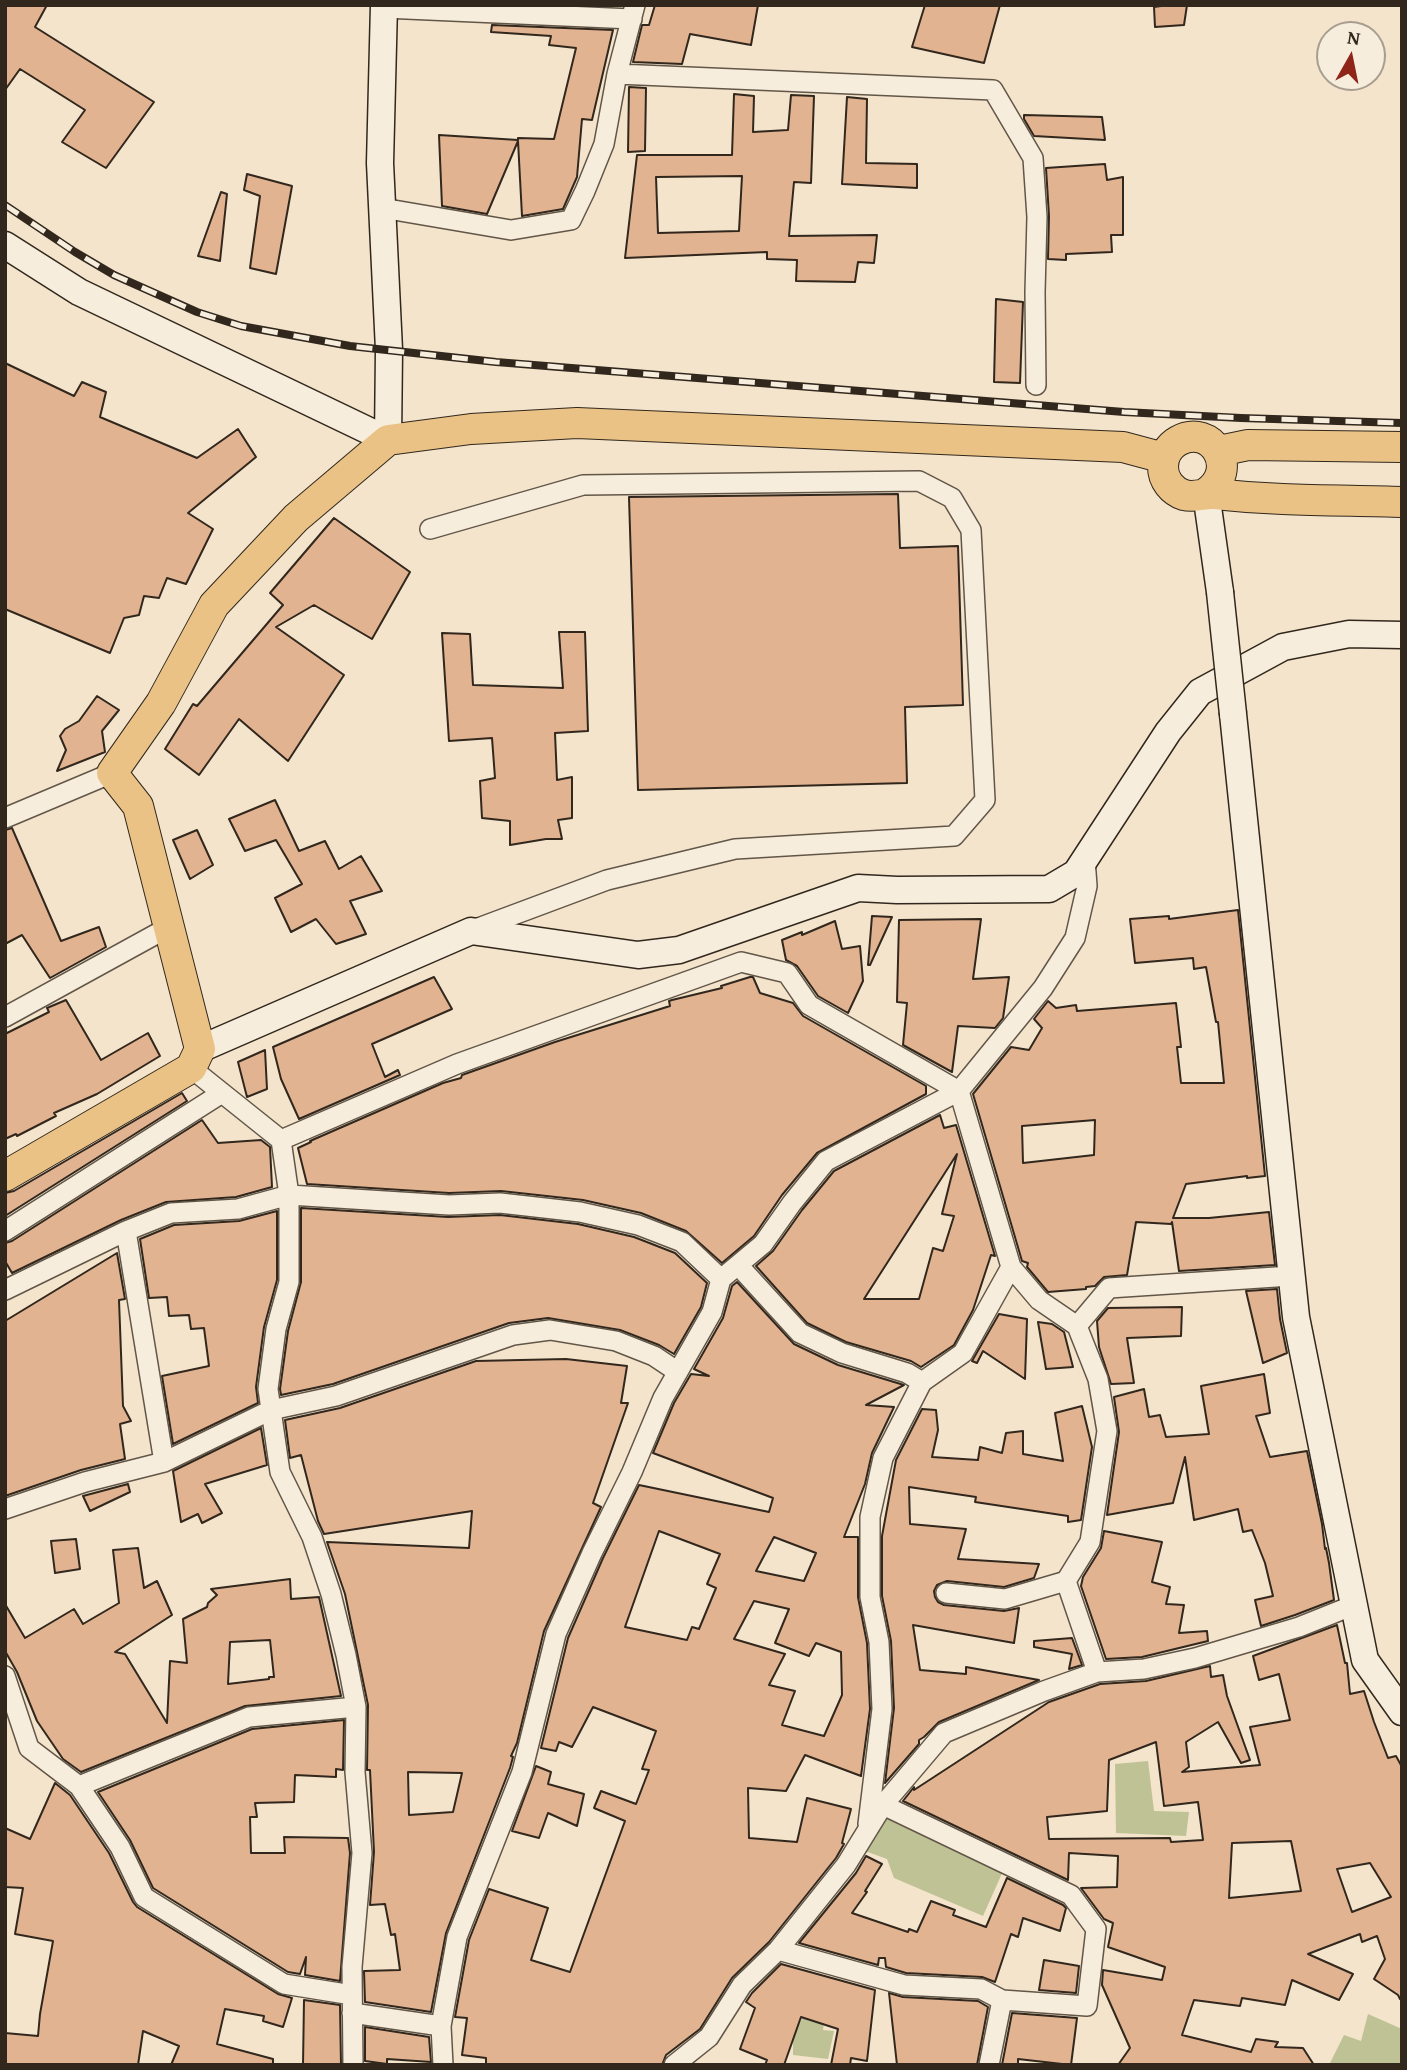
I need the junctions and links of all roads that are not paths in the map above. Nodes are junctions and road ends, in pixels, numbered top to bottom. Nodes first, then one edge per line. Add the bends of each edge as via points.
1 (384, 7) edge
2 (634, 12) edge
3 (617, 74) junction
4 (382, 208) junction
5 (5, 245) edge
6 (1036, 385) dead end
7 (388, 440) junction
8 (1402, 447) edge
9 (1233, 448) junction
10 (1164, 458) junction
11 (1206, 494) junction
12 (1402, 502) edge
13 (430, 529) dead end
14 (1402, 635) edge
15 (112, 773) junction
16 (5, 818) edge
17 (1085, 859) junction
18 (169, 927) junction
19 (471, 931) junction
20 (5, 1017) edge
21 (196, 1058) junction
22 (959, 1090) junction
23 (222, 1093) junction
24 (281, 1140) junction
25 (5, 1176) edge
26 (289, 1195) junction
27 (5, 1231) edge
28 (126, 1231) junction
29 (738, 1265) junction
30 (1011, 1267) junction
31 (1291, 1276) junction
32 (721, 1279) junction
33 (5, 1290) edge
34 (1077, 1326) junction
35 (678, 1372) junction
36 (922, 1382) junction
37 (271, 1410) junction
38 (164, 1462) junction
39 (5, 1509) edge
40 (1066, 1581) junction
41 (946, 1593) dead end
42 (1353, 1605) junction
43 (1097, 1672) junction
44 (5, 1676) edge
45 (356, 1707) junction
46 (1402, 1712) edge
47 (79, 1786) junction
48 (883, 1805) junction
49 (867, 1832) junction
50 (778, 1950) junction
51 (1002, 2000) junction
52 (352, 2004) junction
53 (441, 2026) junction
54 (353, 2065) edge
55 (443, 2065) edge
56 (674, 2065) edge
57 (989, 2065) edge

1 - 2 street
1 - 4 street
2 - 3 street
3 - 4 street via 604,144 571,220 511,230
3 - 6 street via 993,90 1033,158
4 - 7 street
5 - 7 street via 79,292
7 - 10 main road via 471,429 577,423 1124,447
7 - 15 main road via 296,517 214,605 161,703
8 - 9 main road
9 - 10 main road via 1184,438 1168,449
9 - 11 main road via 1223,460 1214,488
10 - 11 main road via 1165,477 1177,492
11 - 12 main road
11 - 31 street, bridge
13 - 19 street via 583,485 919,481 952,498 971,530 985,800 954,836 736,849 607,880
14 - 17 street via 1349,634 1283,647 1200,692
15 - 16 street
15 - 18 main road via 138,806
17 - 19 street via 1076,873 1049,889 858,888 679,950 638,955
17 - 22 street via 1087,886 1075,938 1043,988
18 - 20 street
18 - 21 main road
19 - 21 street
21 - 23 street
21 - 25 main road
22 - 24 street via 809,1005 788,973 741,962 457,1064
22 - 29 street via 826,1161 763,1244
22 - 30 street
23 - 24 street
23 - 27 street
24 - 26 street
26 - 28 street via 238,1209 171,1213
26 - 32 street via 449,1205 500,1203 580,1212 638,1225 682,1242
26 - 37 street via 289,1282 276,1329 268,1389
28 - 33 street
28 - 38 street
29 - 32 street
29 - 36 street via 800,1333
30 - 34 street via 1039,1300
30 - 36 street via 963,1353
31 - 34 street via 1109,1288
31 - 42 street
32 - 35 street via 712,1312
34 - 40 street via 1098,1379 1107,1431 1090,1542
35 - 37 street via 616,1341 550,1331 513,1335 336,1396
35 - 53 street via 556,1634 522,1772 457,1937
36 - 49 street via 883,1458 870,1517 870,1597 879,1642 882,1709
37 - 38 street
37 - 45 street via 280,1472 313,1537
38 - 39 street
40 - 41 street via 1005,1599
40 - 43 street
42 - 43 street via 1299,1628 1195,1658 1144,1669
42 - 46 street via 1365,1660
43 - 48 street via 944,1733
44 - 47 street via 29,1748
45 - 47 street via 249,1717
45 - 52 street via 355,1772 362,1853
47 - 52 street via 120,1847 144,1897 284,1984
48 - 49 street
48 - 51 street via 1071,1895 1096,1929 1087,2006
49 - 50 street
50 - 51 street via 904,1984 981,1989
50 - 56 street via 742,1985 709,2037
51 - 57 street
52 - 53 street
52 - 54 street
53 - 55 street

